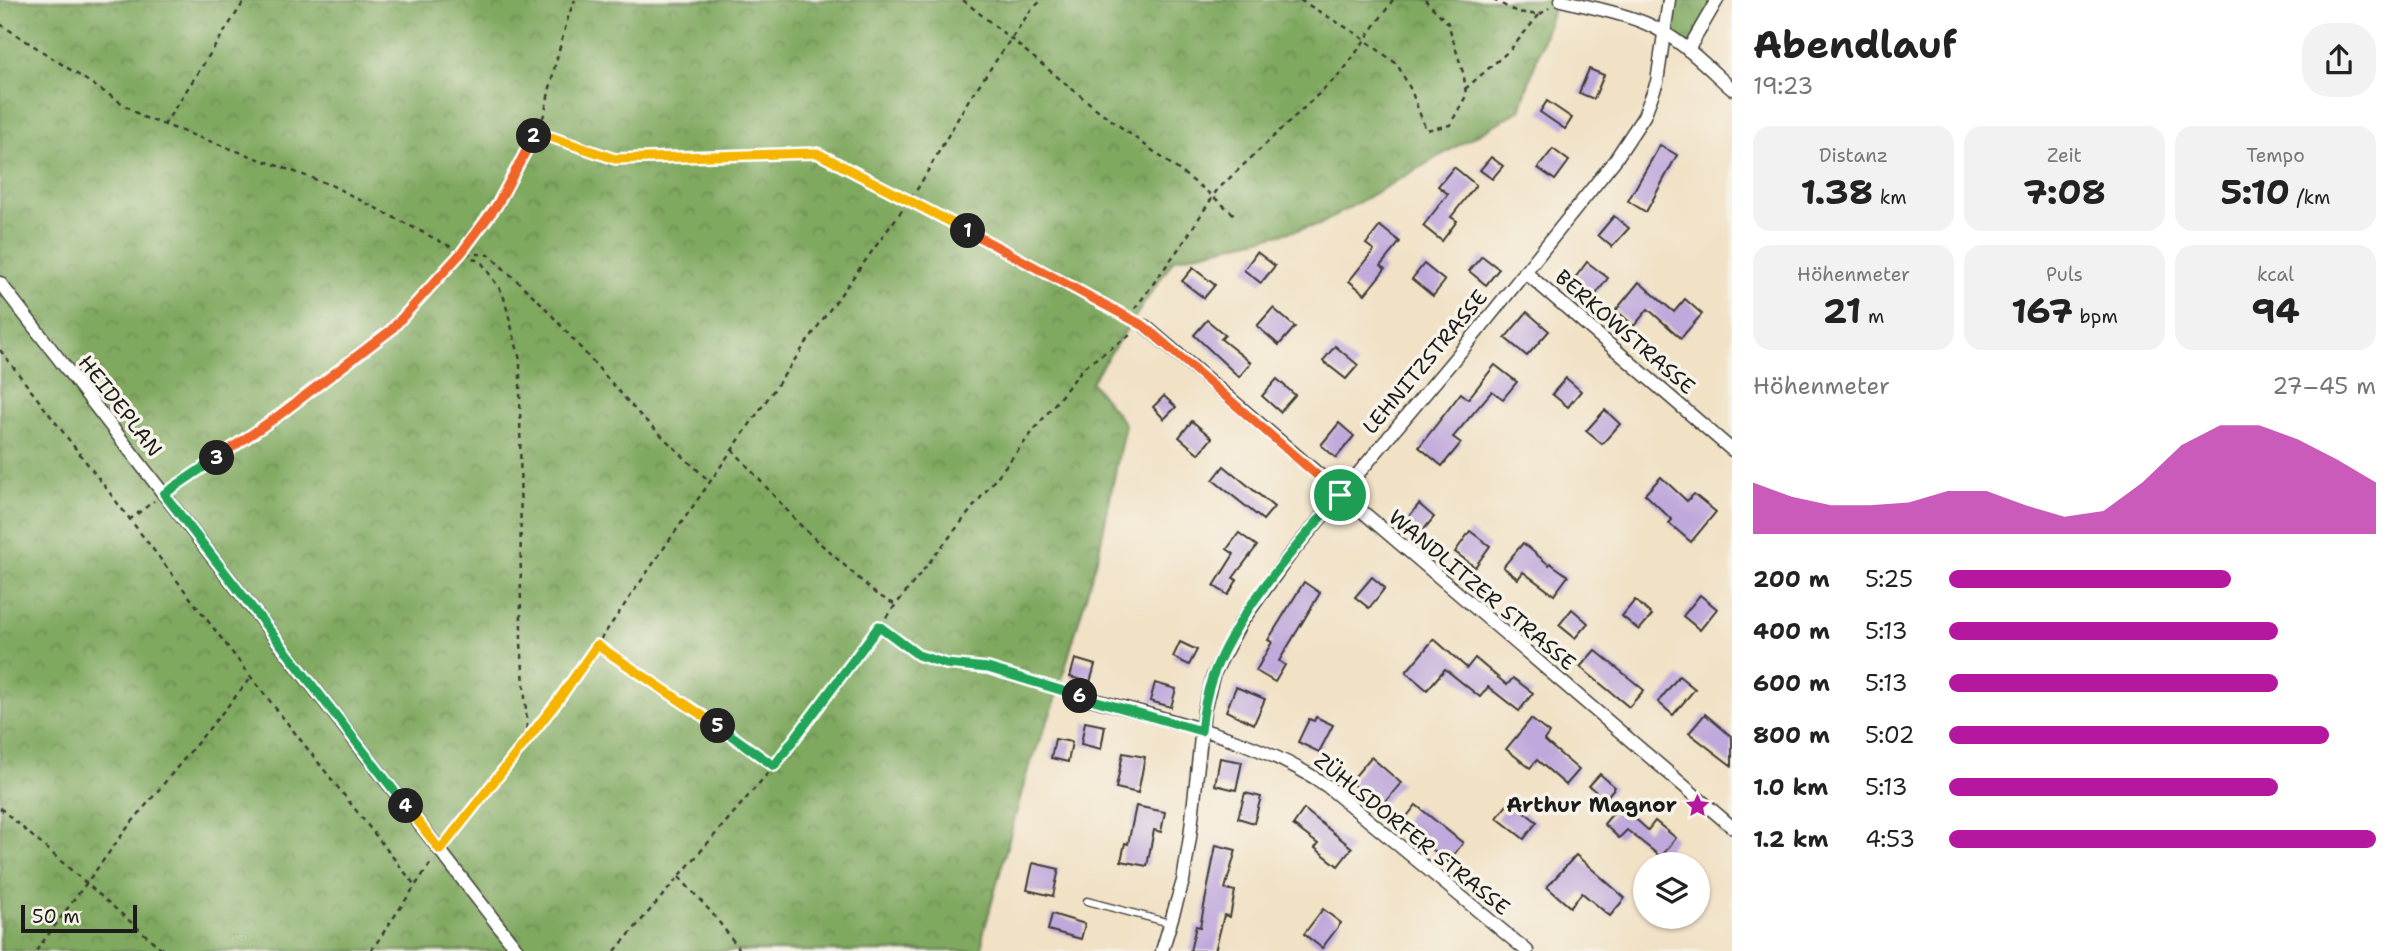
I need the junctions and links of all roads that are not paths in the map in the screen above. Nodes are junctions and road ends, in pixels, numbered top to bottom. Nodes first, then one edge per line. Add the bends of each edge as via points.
1 (1668, 0) edge
2 (1717, 0) edge
3 (1555, 4) edge
4 (1664, 34) junction
5 (1688, 50) junction
6 (1732, 89) edge
7 (1525, 272) junction
8 (0, 283) edge
9 (1144, 326) road end
10 (1732, 450) edge
11 (1340, 495) junction
12 (1069, 693) road end
13 (1201, 731) junction
14 (1732, 827) edge
15 (1087, 901) dead end
16 (1171, 924) junction
17 (518, 951) edge
18 (1162, 951) edge
19 (1527, 951) edge

1 - 4 street, LEHNITZSTRASSE
2 - 5 street
3 - 4 street via 1639,21
4 - 5 street
4 - 7 street, LEHNITZSTRASSE via 1657,82 1644,116 1604,175
5 - 6 street
7 - 10 street, BERKOWSTRASSE
7 - 11 street, LEHNITZSTRASSE
8 - 17 street, HEIDEPLAN
9 - 11 street, WANDLITZER STRASSE
11 - 13 street, LEHNITZSTRASSE via 1240,624 1213,676
11 - 14 street, WANDLITZER STRASSE
12 - 13 street, ZÜHLSDORFER STRASSE
13 - 16 street, LEHNITZSTRASSE via 1190,837
13 - 19 street, ZÜHLSDORFER STRASSE via 1264,751 1307,772
15 - 16 lane
16 - 18 street, LEHNITZSTRASSE

